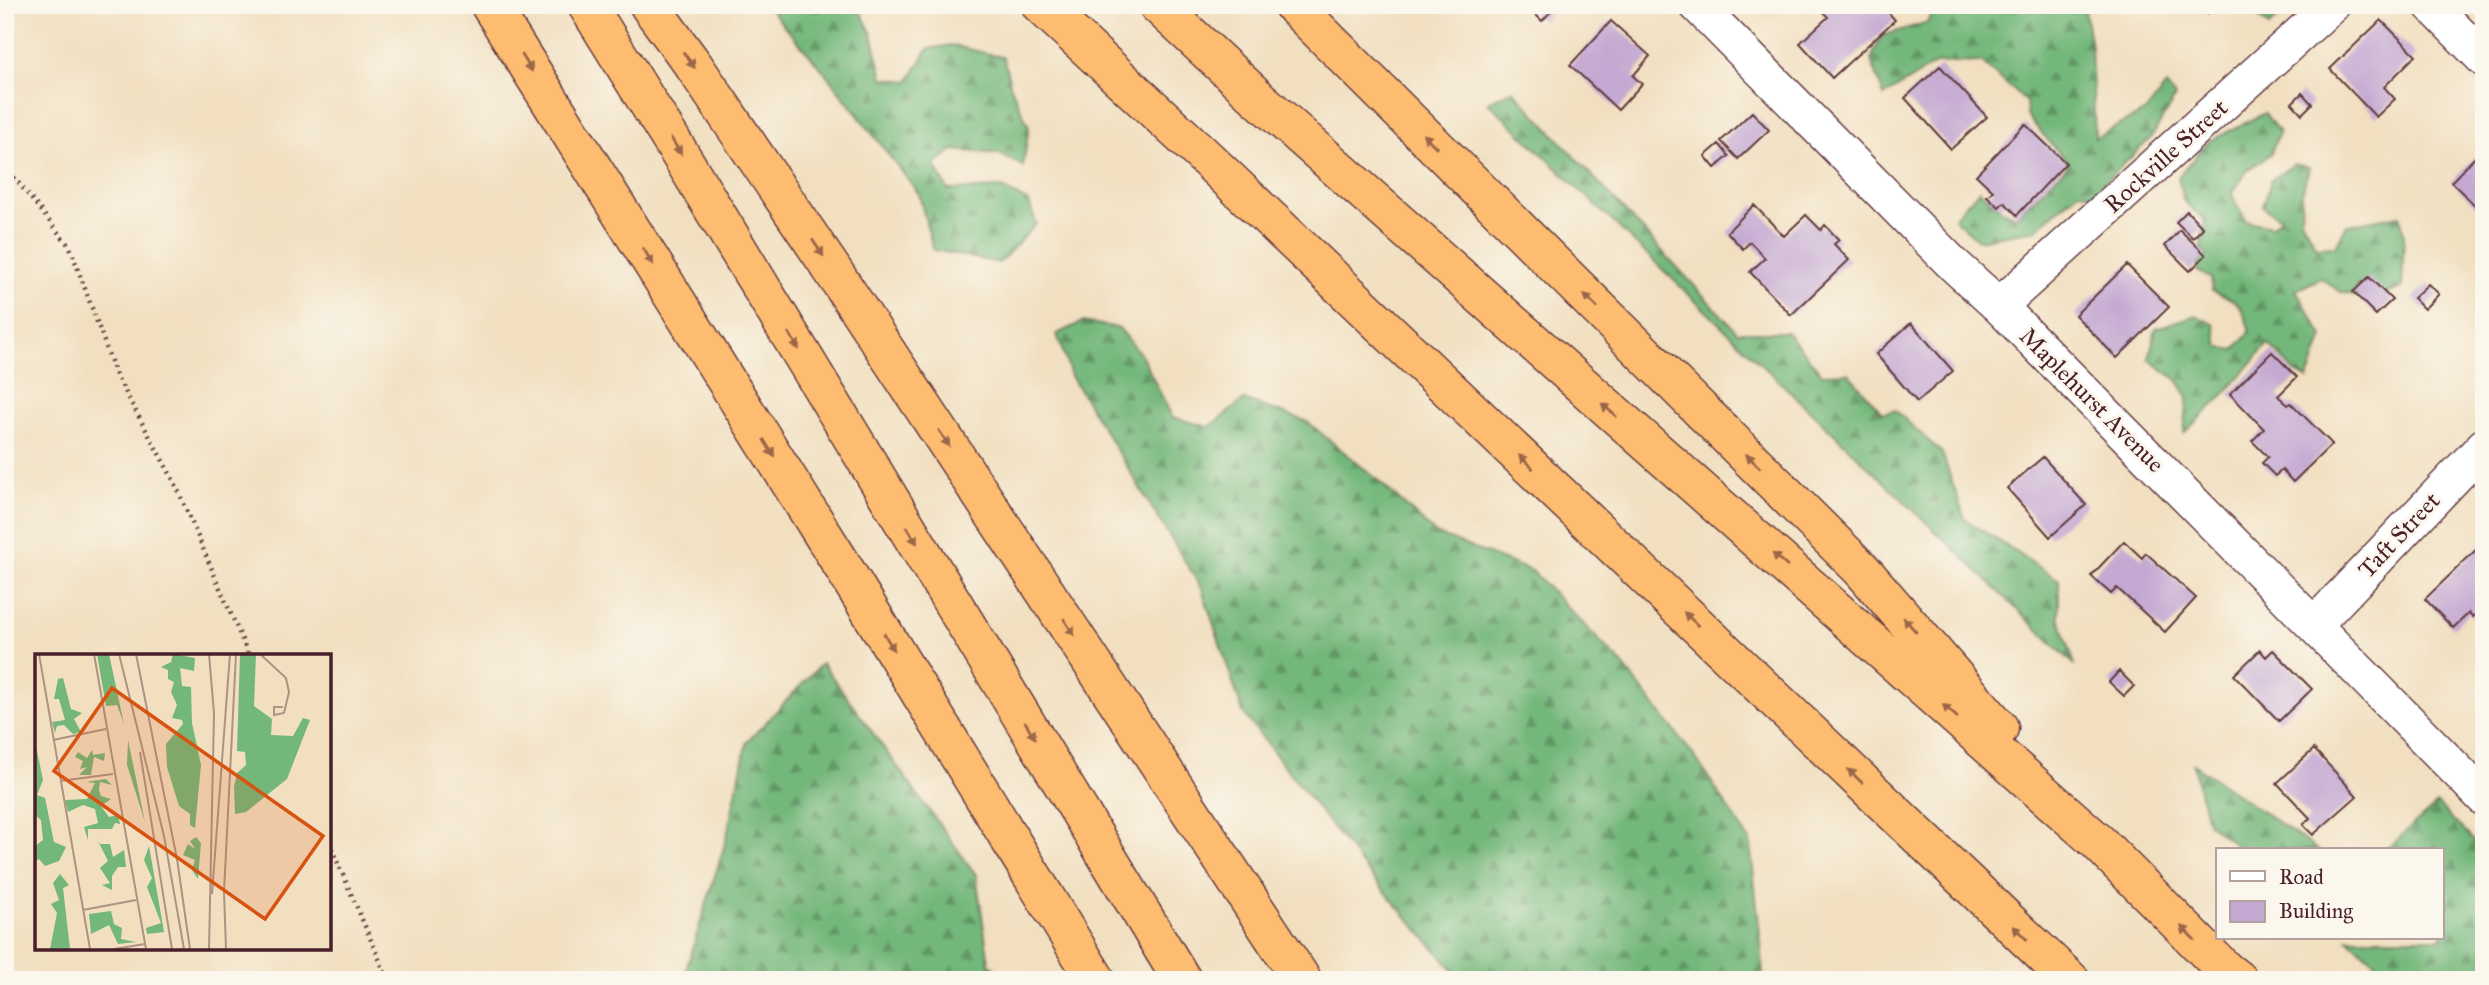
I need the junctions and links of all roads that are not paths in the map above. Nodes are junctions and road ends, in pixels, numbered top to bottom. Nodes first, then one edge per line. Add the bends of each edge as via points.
1 (491, 5) edge
2 (587, 5) edge
3 (649, 5) edge
4 (1041, 5) edge
5 (1158, 5) edge
6 (1293, 5) edge
7 (1697, 5) edge
8 (2332, 5) edge
9 (2431, 5) edge
10 (2484, 59) edge
11 (2000, 306) junction
12 (2484, 446) edge
13 (2315, 624) junction
14 (2484, 798) edge
15 (2099, 844) junction
16 (1096, 980) edge
17 (1182, 980) edge
18 (1302, 980) edge
19 (2070, 980) edge
20 (2238, 980) edge

1 -> 16 highway
2 -> 17 highway
3 -> 18 highway via 833,271
19 -> 4 highway
15 -> 5 highway
15 -> 6 highway via 1862,570
7 - 11 street, Maplehurst Avenue
8 - 11 street, Rockville Street
9 - 10 street
11 - 13 street, Maplehurst Avenue
12 - 13 street, Taft Street
13 - 14 street, Maplehurst Avenue
20 -> 15 highway

